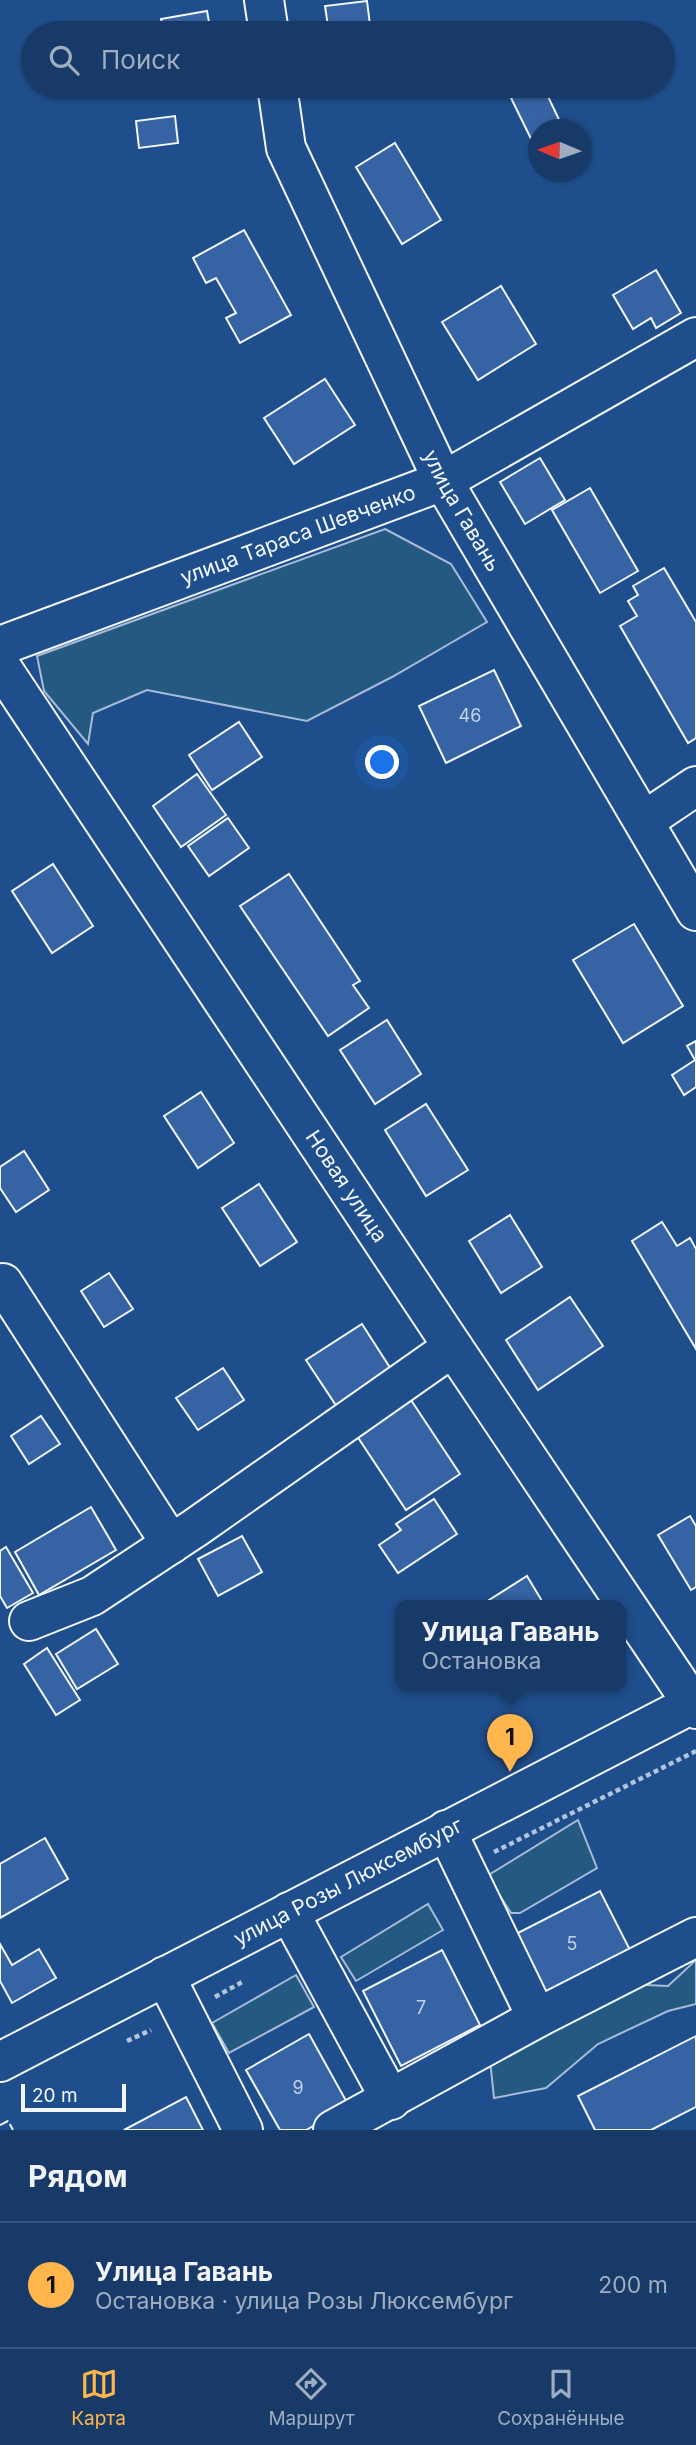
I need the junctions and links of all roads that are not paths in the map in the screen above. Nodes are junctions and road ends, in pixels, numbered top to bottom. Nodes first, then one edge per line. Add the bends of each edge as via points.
1 (264, 0) edge
2 (267, 21) edge
3 (279, 98) edge
4 (696, 337) edge
5 (443, 481) junction
6 (0, 646) edge
7 (0, 664) edge
8 (696, 786) edge
9 (644, 821) junction
10 (696, 911) edge
11 (3, 1283) dead end
12 (453, 1347) junction
13 (170, 1544) junction
14 (624, 1600) edge
15 (626, 1603) edge
16 (29, 1621) dead end
17 (695, 1705) edge
18 (446, 1830) junction
19 (289, 1912) junction
20 (696, 1937) edge
21 (165, 1976) junction
22 (537, 2018) junction
23 (0, 2062) edge
24 (391, 2100) junction
25 (243, 2130) edge
26 (333, 2130) edge

1 - 2 street
3 - 5 street, улица Гавань via 286,148
4 - 5 street, улица Тараса Шевченко
5 - 6 street, улица Тараса Шевченко
5 - 9 street, улица Гавань
7 - 12 street, Новая улица
8 - 9 street
9 - 10 street, улица Гавань
11 - 13 street
12 - 13 street
12 - 14 street, Новая улица
13 - 16 street via 92,1596
15 - 17 street, Новая улица
17 - 18 street, улица Розы Люксембург
18 - 19 street, улица Розы Люксембург
18 - 22 street
19 - 21 street, улица Розы Люксембург
19 - 24 street
20 - 22 street
21 - 23 street, улица Розы Люксембург
21 - 25 street
22 - 24 street
24 - 26 street

